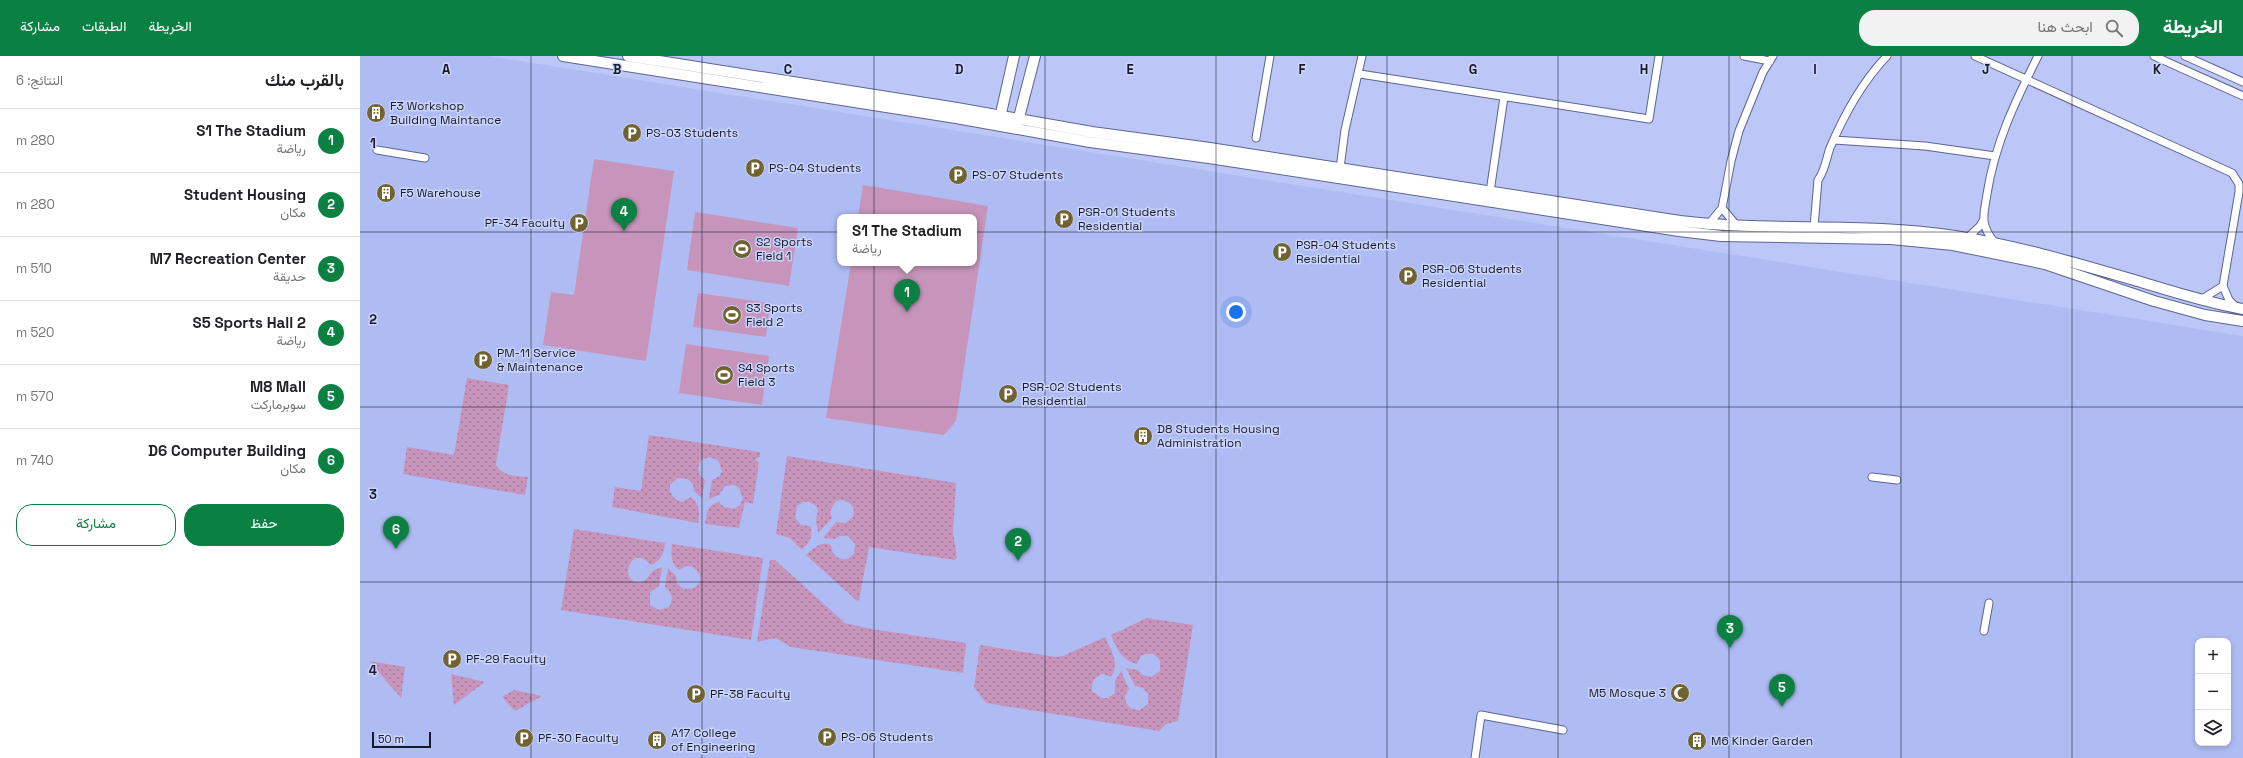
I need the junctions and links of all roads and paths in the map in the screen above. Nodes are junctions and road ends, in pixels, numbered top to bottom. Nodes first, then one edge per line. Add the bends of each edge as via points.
1 (563, 56) edge
2 (628, 56) edge
3 (1014, 56) edge
4 (1035, 56) edge
5 (1270, 56) edge
6 (1362, 56) edge
7 (1658, 56) edge
8 (1744, 56) edge
9 (1887, 56) edge
10 (1975, 56) edge
11 (2038, 56) edge
12 (2154, 56) edge
13 (2185, 56) edge
14 (1771, 59) edge
15 (1360, 74) junction
16 (2026, 79) junction
17 (2243, 82) edge
18 (2243, 96) edge
19 (1504, 97) junction
20 (999, 121) junction
21 (1017, 124) junction
22 (1256, 138) dead end
23 (1834, 140) junction
24 (376, 150) dead end
25 (1995, 156) junction
26 (425, 158) dead end
27 (1340, 168) junction
28 (2232, 173) junction
29 (2243, 175) edge
30 (1490, 192) junction
31 (1722, 208) junction
32 (1984, 219) junction
33 (1708, 225) junction
34 (1737, 226) junction
35 (1814, 227) junction
36 (1967, 238) junction
37 (1995, 243) junction
38 (2223, 286) junction
39 (2202, 299) junction
40 (2241, 309) edge
41 (2243, 321) edge
42 (1872, 477) dead end
43 (1897, 480) dead end
44 (1989, 603) dead end
45 (1984, 631) dead end
46 (1562, 730) dead end
47 (1474, 758) edge

1 - 20 main road
2 - 20 main road
3 - 20 main road
4 - 21 main road
5 - 22 street
6 - 15 street
7 - 19 street via 1649,119
8 - 14 street
9 - 23 street via 1858,94
10 - 16 street
11 - 16 street
12 - 18 street
13 - 17 street
14 - 31 street via 1739,132
15 - 19 street
15 - 27 street via 1345,130
16 - 25 street via 1999,140
16 - 28 street
19 - 30 street
20 - 21 main road
21 - 27 main road
21 - 41 main road via 1679,231 1721,236 1891,239 1953,246 2045,264 2154,301 2204,315
23 - 25 street via 1925,146
23 - 35 street via 1818,180
24 - 26 street
25 - 32 street
27 - 30 main road
28 - 29 street
28 - 38 street via 2239,184 2239,192
30 - 33 main road
31 - 33 street
31 - 34 street
32 - 36 street
32 - 37 street via 1988,235
33 - 34 main road
34 - 35 main road
35 - 36 main road via 1892,229
36 - 37 main road
37 - 39 main road via 2048,254
38 - 39 street
38 - 40 street via 2229,300
39 - 40 main road
42 - 43 street
44 - 45 street
46 - 47 street via 1481,715

